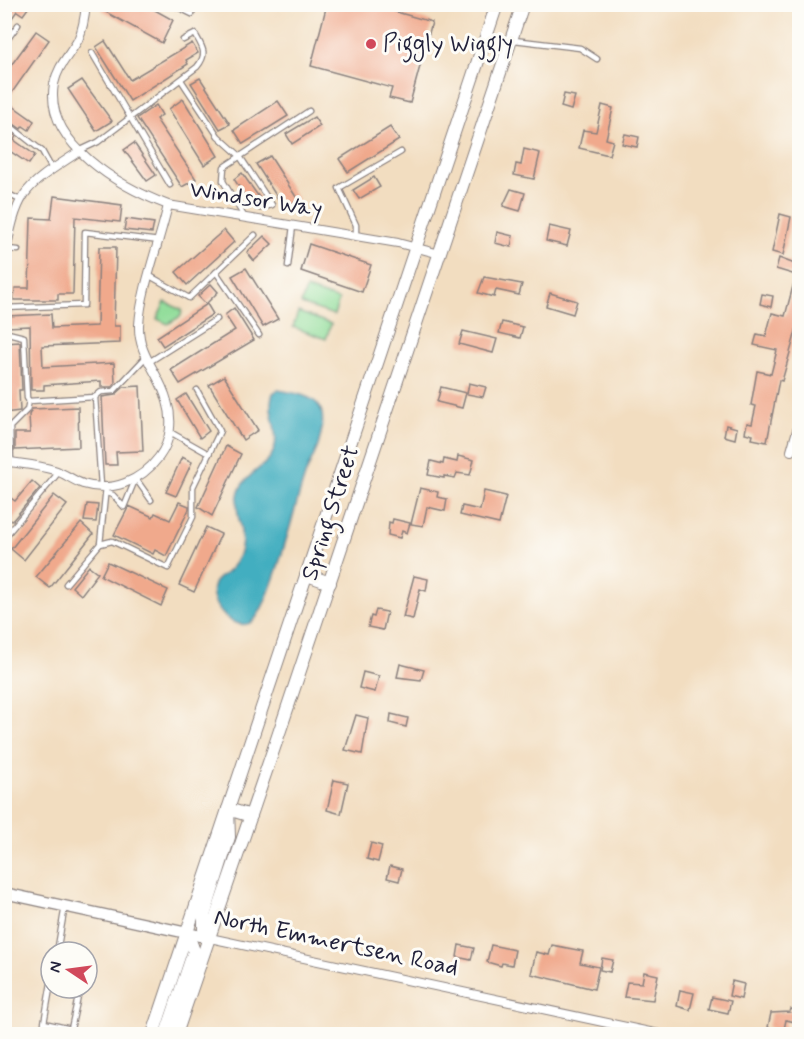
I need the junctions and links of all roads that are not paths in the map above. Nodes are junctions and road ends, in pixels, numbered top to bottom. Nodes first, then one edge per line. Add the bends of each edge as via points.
1 (87, 4) edge
2 (172, 4) edge
3 (496, 4) edge
4 (523, 4) edge
5 (192, 14) dead end
6 (18, 25) dead end
7 (183, 40) dead end
8 (511, 40) junction
9 (4, 44) edge
10 (92, 53) dead end
11 (597, 59) dead end
12 (181, 80) junction
13 (309, 111) dead end
14 (130, 117) junction
15 (4, 121) edge
16 (80, 151) junction
17 (401, 152) dead end
18 (238, 155) junction
19 (52, 169) junction
20 (170, 185) dead end
21 (4, 192) edge
22 (20, 200) junction
23 (168, 205) junction
24 (260, 208) dead end
25 (245, 218) junction
26 (293, 226) junction
27 (255, 235) dead end
28 (356, 237) junction
29 (160, 241) junction
30 (417, 248) junction
31 (7, 249) junction
32 (18, 250) dead end
33 (440, 254) junction
34 (4, 261) edge
35 (288, 266) dead end
36 (216, 272) junction
37 (150, 276) junction
38 (4, 308) edge
39 (217, 319) dead end
40 (4, 332) edge
41 (259, 335) dead end
42 (146, 361) junction
43 (198, 390) dead end
44 (95, 398) junction
45 (29, 401) junction
46 (800, 420) edge
47 (170, 432) junction
48 (791, 452) dead end
49 (209, 454) junction
50 (8, 462) edge
51 (59, 472) junction
52 (136, 478) junction
53 (104, 489) junction
54 (151, 500) dead end
55 (4, 538) edge
56 (100, 544) junction
57 (307, 575) junction
58 (330, 583) junction
59 (66, 584) dead end
60 (228, 809) junction
61 (251, 816) junction
62 (4, 893) edge
63 (65, 906) junction
64 (187, 932) junction
65 (210, 938) junction
66 (59, 940) edge
67 (48, 1000) edge
68 (77, 1000) edge
69 (153, 1035) edge
70 (166, 1035) edge
71 (176, 1035) edge
72 (659, 1035) edge

1 - 16 street, Windsor Way via 78,40 62,61 54,85 55,108 62,129
2 - 5 lane
3 - 30 main road, Spring Street
4 - 8 main road, Spring Street
6 - 9 lane
7 - 12 lane via 195,34 204,49 204,59
8 - 11 lane via 580,48
8 - 33 main road, Spring Street
10 - 14 lane
12 - 14 lane
12 - 18 lane via 218,136
13 - 18 lane
14 - 16 lane
14 - 20 lane
15 - 19 lane via 42,151
16 - 19 street
16 - 23 street, Windsor Way via 124,186
17 - 28 lane via 339,188 356,225
18 - 24 lane via 272,205
18 - 25 lane via 228,162 222,174
19 - 22 street via 34,181
21 - 22 lane
22 - 31 street
23 - 25 street, Windsor Way
23 - 29 street
25 - 26 street, Windsor Way
26 - 28 street, Windsor Way
26 - 35 lane
27 - 36 lane
28 - 30 street, Windsor Way
29 - 37 street
29 - 38 lane via 85,232 84,305
30 - 33 street, Windsor Way
30 - 57 main road, Spring Street
31 - 32 lane
31 - 34 street
33 - 58 main road, Spring Street
36 - 37 lane via 189,298
36 - 41 lane
37 - 42 street via 139,325
39 - 42 lane
40 - 45 lane via 24,337
42 - 44 lane via 114,391 101,392
42 - 47 street via 167,400
43 - 49 lane via 220,431
44 - 45 lane
44 - 53 lane
45 - 50 lane via 27,410 10,427
46 - 48 street
47 - 49 lane
47 - 52 street via 161,454
49 - 56 lane via 193,487 193,517 168,568 112,541
50 - 51 street
51 - 53 street
51 - 55 lane
52 - 53 street
52 - 53 lane via 124,507
52 - 54 lane
53 - 56 lane
56 - 59 lane
57 - 58 main road
57 - 60 main road, Spring Street
58 - 61 main road, Spring Street
60 - 61 main road
60 - 64 main road, Spring Street
60 - 65 main road via 229,837 204,916 204,929
61 - 65 main road, Spring Street
62 - 63 street, North Emmertsen Road
63 - 64 street, North Emmertsen Road
63 - 66 lane
64 - 65 street, North Emmertsen Road
64 - 69 main road, Spring Street
64 - 70 main road via 194,951
65 - 71 main road, Spring Street
65 - 72 street, North Emmertsen Road
67 - 68 lane via 44,1023 71,1029

